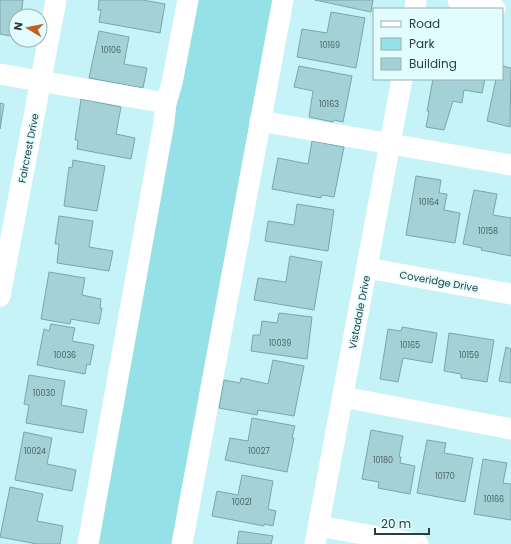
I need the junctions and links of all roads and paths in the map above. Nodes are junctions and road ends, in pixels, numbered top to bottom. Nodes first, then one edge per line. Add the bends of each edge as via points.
1 (56, 0) edge
2 (188, 0) edge
3 (283, 0) edge
4 (458, 0) edge
5 (491, 8) edge
6 (0, 74) edge
7 (402, 80) edge
8 (41, 81) junction
9 (166, 103) junction
10 (260, 121) junction
11 (390, 143) junction
12 (511, 165) edge
13 (8, 213) edge
14 (367, 268) junction
15 (511, 294) edge
16 (0, 296) edge
17 (343, 397) junction
18 (511, 429) edge
19 (317, 535) edge
20 (88, 544) edge
21 (182, 544) edge
22 (418, 544) edge

1 - 8 street, Faircrest Drive
2 - 9 street
3 - 10 street
4 - 5 street
6 - 8 street
7 - 11 street, Vistadale Drive
8 - 9 street
8 - 13 street, Faircrest Drive
9 - 20 street
10 - 11 street
10 - 21 street
11 - 12 street
11 - 14 street, Vistadale Drive
13 - 16 street, Faircrest Drive
14 - 15 street, Coveridge Drive
14 - 17 street, Vistadale Drive
17 - 18 street
17 - 19 street, Vistadale Drive
19 - 22 street

